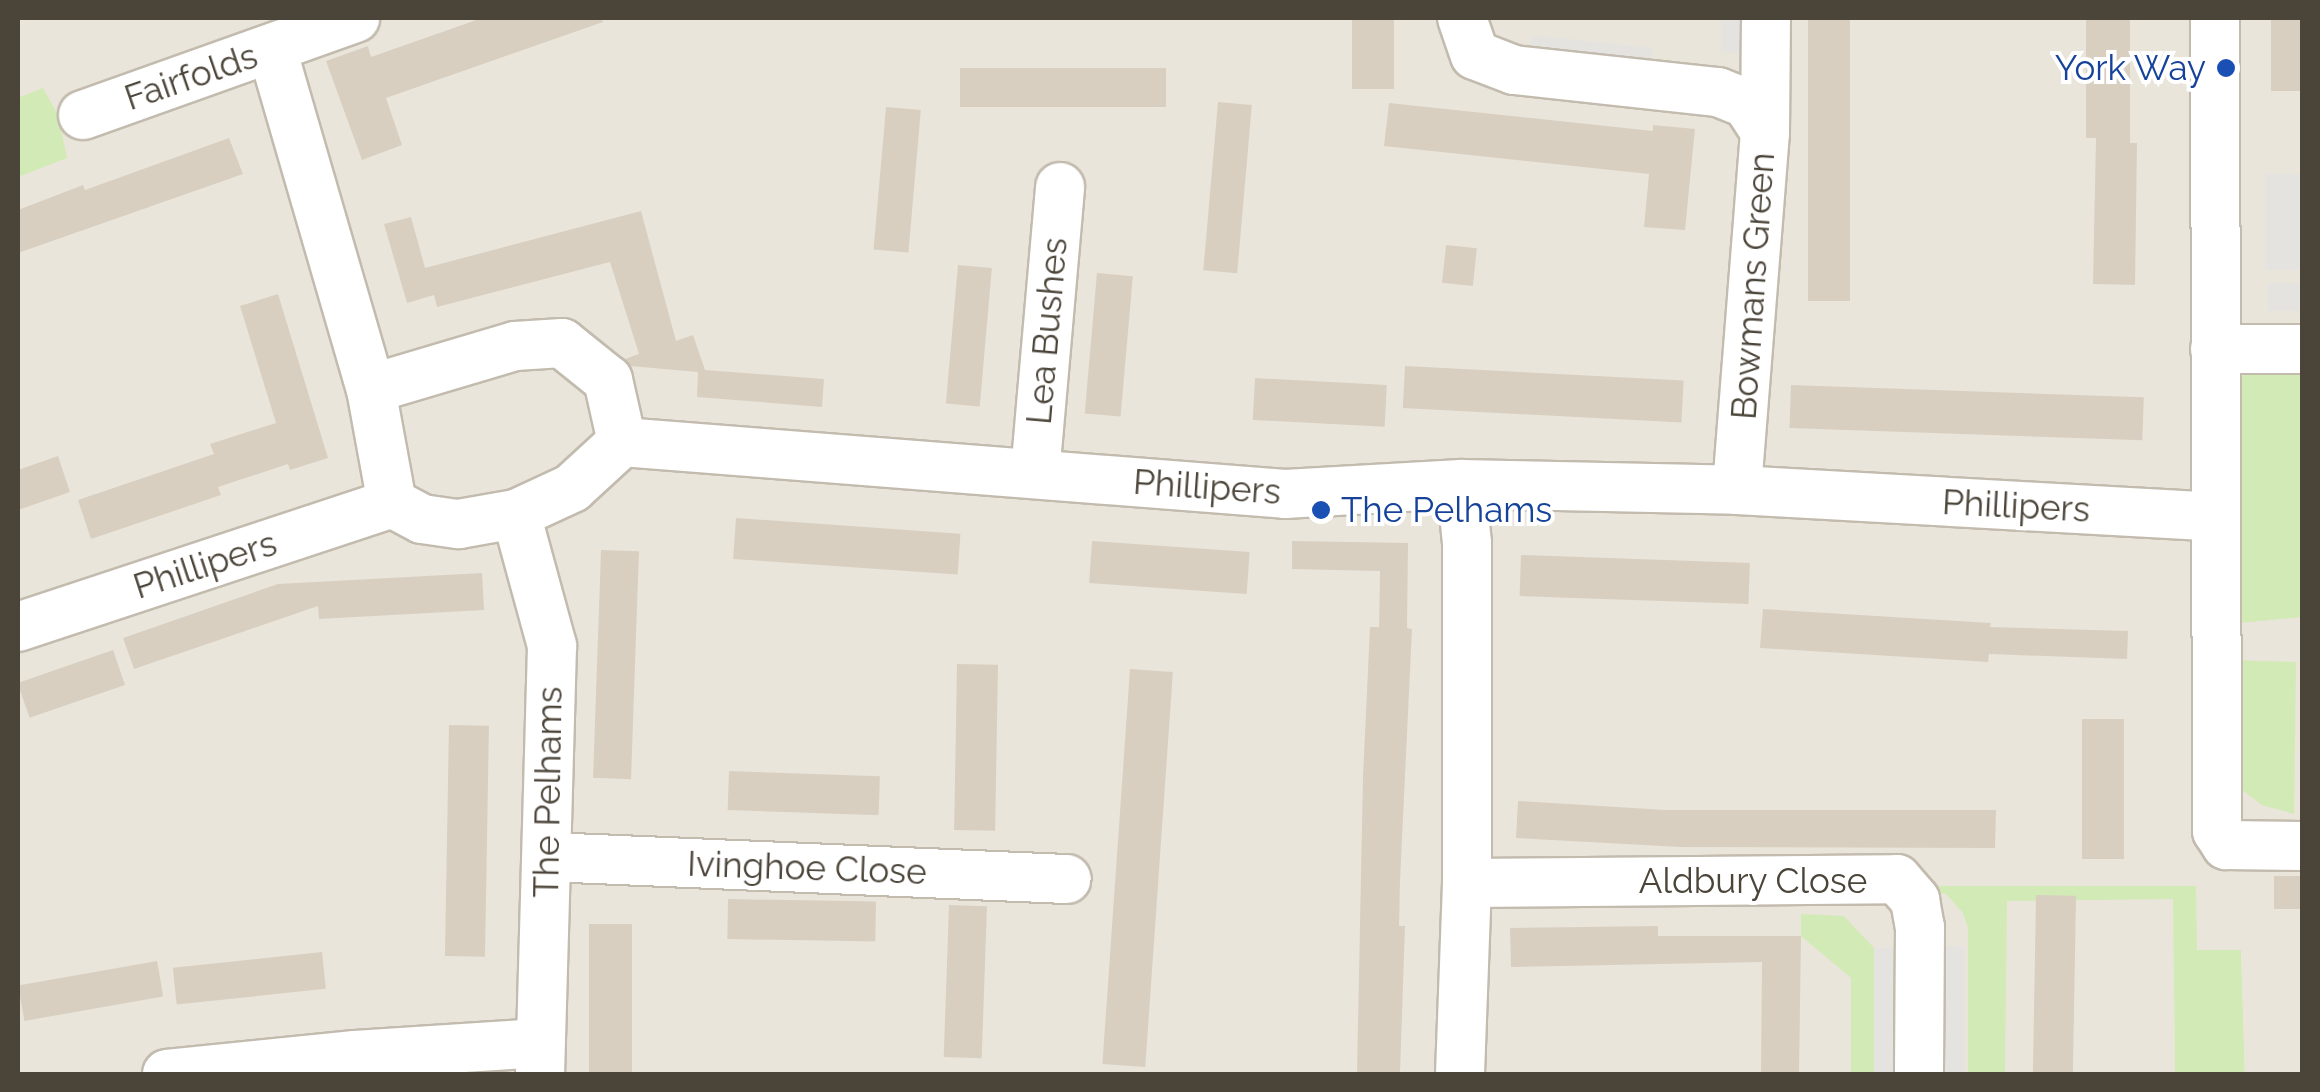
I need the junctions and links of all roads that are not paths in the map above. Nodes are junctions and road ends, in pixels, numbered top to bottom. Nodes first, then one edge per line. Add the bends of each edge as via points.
1 (355, 18) edge
2 (1462, 18) edge
3 (1766, 18) edge
4 (2215, 18) edge
5 (272, 49) junction
6 (84, 115) dead end
7 (1765, 132) junction
8 (1060, 187) dead end
9 (2215, 349) junction
10 (2302, 349) edge
11 (371, 389) junction
12 (622, 442) junction
13 (1035, 474) junction
14 (1461, 484) junction
15 (1737, 490) junction
16 (392, 503) junction
17 (516, 514) junction
18 (2213, 517) junction
19 (18, 627) edge
20 (2302, 846) edge
21 (548, 857) junction
22 (1067, 879) dead end
23 (1468, 883) junction
24 (541, 1059) edge
25 (167, 1074) edge
26 (1460, 1074) edge
27 (1919, 1074) edge

1 - 5 street, Fairfolds
2 - 7 street, Bowmans Green via 1475,55 1514,70 1718,92 1746,104
3 - 7 street
4 - 9 street
5 - 6 street, Fairfolds
5 - 11 street
7 - 15 street, Bowmans Green
8 - 13 street, Lea Bushes
9 - 10 street
9 - 18 street
11 - 12 street via 515,346 562,343 608,380
11 - 16 street
12 - 13 street, Phillipers
12 - 17 street via 572,488
13 - 14 street, Phillipers via 1285,494
14 - 15 street, Phillipers
14 - 23 street
15 - 18 street, Phillipers
16 - 17 street via 422,519 459,524
16 - 19 street, Phillipers
17 - 21 street, The Pelhams via 552,646
18 - 20 street via 2217,831 2226,845
21 - 22 street, Ivinghoe Close
21 - 24 street, The Pelhams
23 - 26 street
23 - 27 street, Aldbury Close via 1897,880 1915,900 1920,927
24 - 25 street via 355,1055

